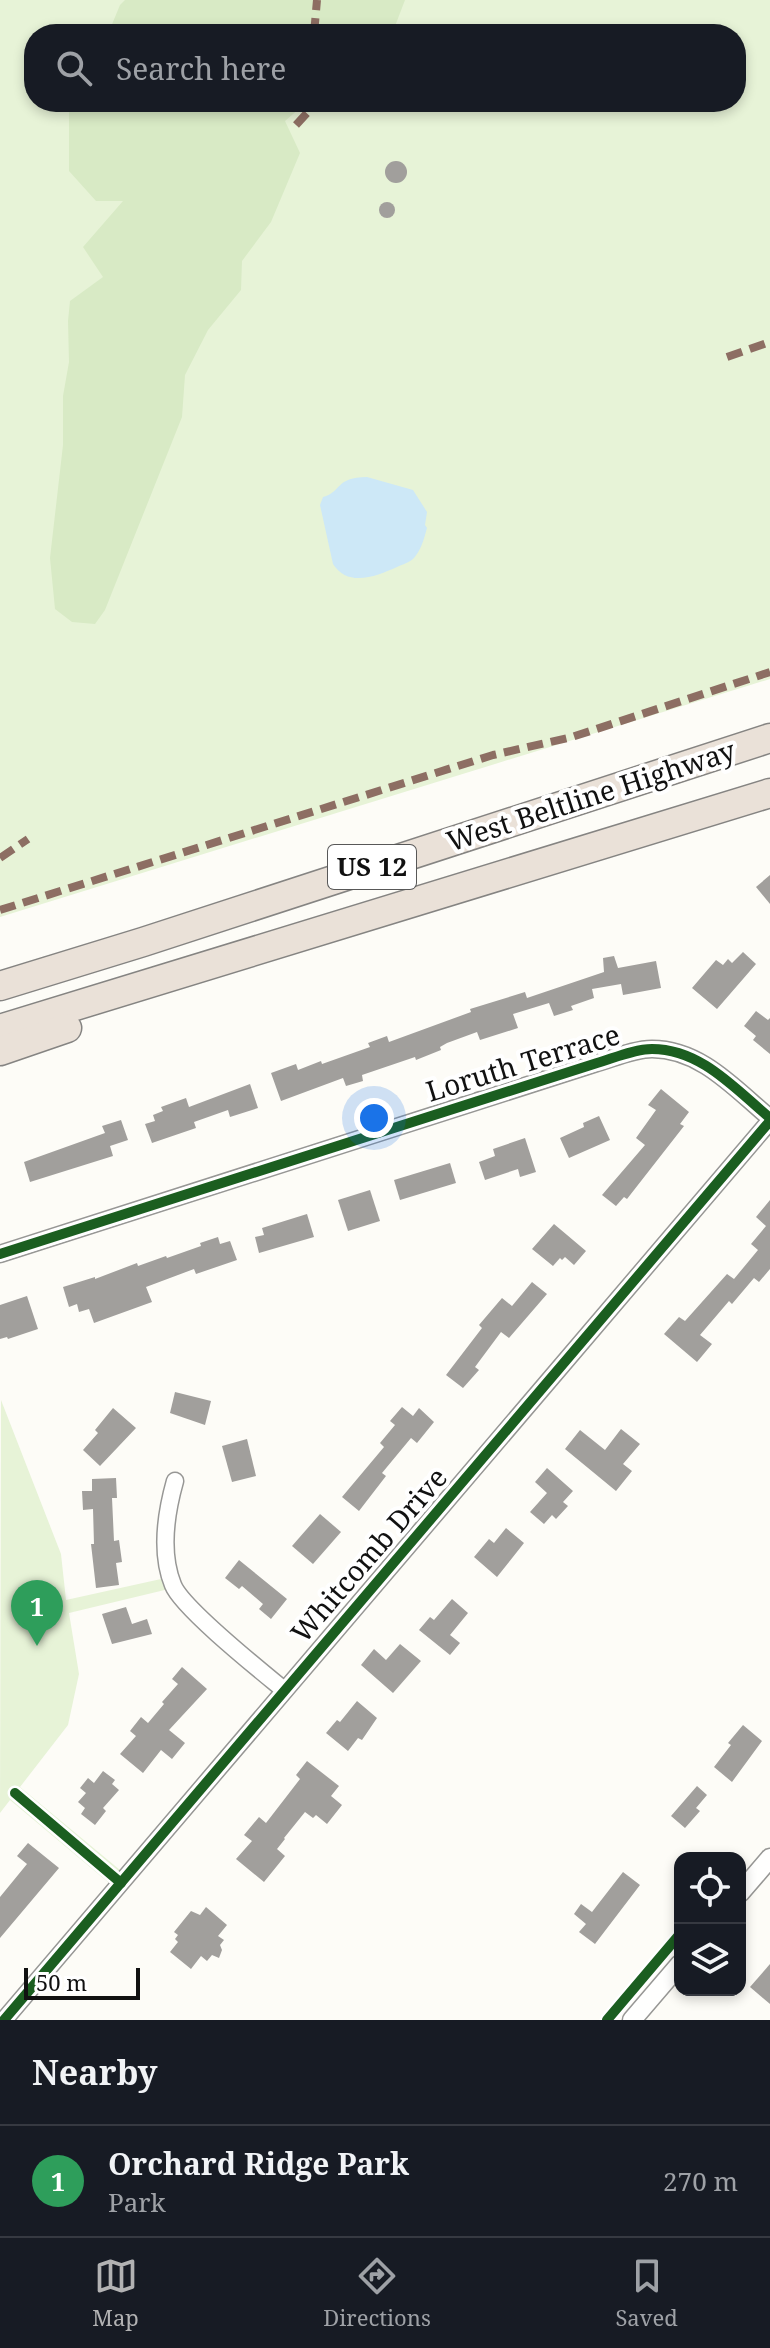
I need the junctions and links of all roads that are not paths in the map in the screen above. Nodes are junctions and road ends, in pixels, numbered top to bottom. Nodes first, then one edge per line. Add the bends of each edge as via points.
1 (770, 738) edge
2 (770, 793) edge
3 (449, 894) junction
4 (0, 986) edge
5 (0, 1029) edge
6 (0, 1051) edge
7 (770, 1120) edge
8 (0, 1254) edge
9 (175, 1481) dead end
10 (284, 1690) junction
11 (770, 1858) edge
12 (746, 1886) edge
13 (674, 1971) edge
14 (4, 2020) edge
15 (632, 2020) edge

1 - 4 highway, West Beltline Highway / US 12
2 - 3 highway, West Beltline Highway / US 12
3 - 5 highway, West Beltline Highway / US 12
3 - 6 highway
7 - 8 street, Loruth Terrace via 707,1066 685,1053 650,1049
7 - 10 street, Whitcomb Drive
9 - 10 street via 166,1524 173,1588
10 - 14 street, Whitcomb Drive
11 - 12 street
13 - 15 street

